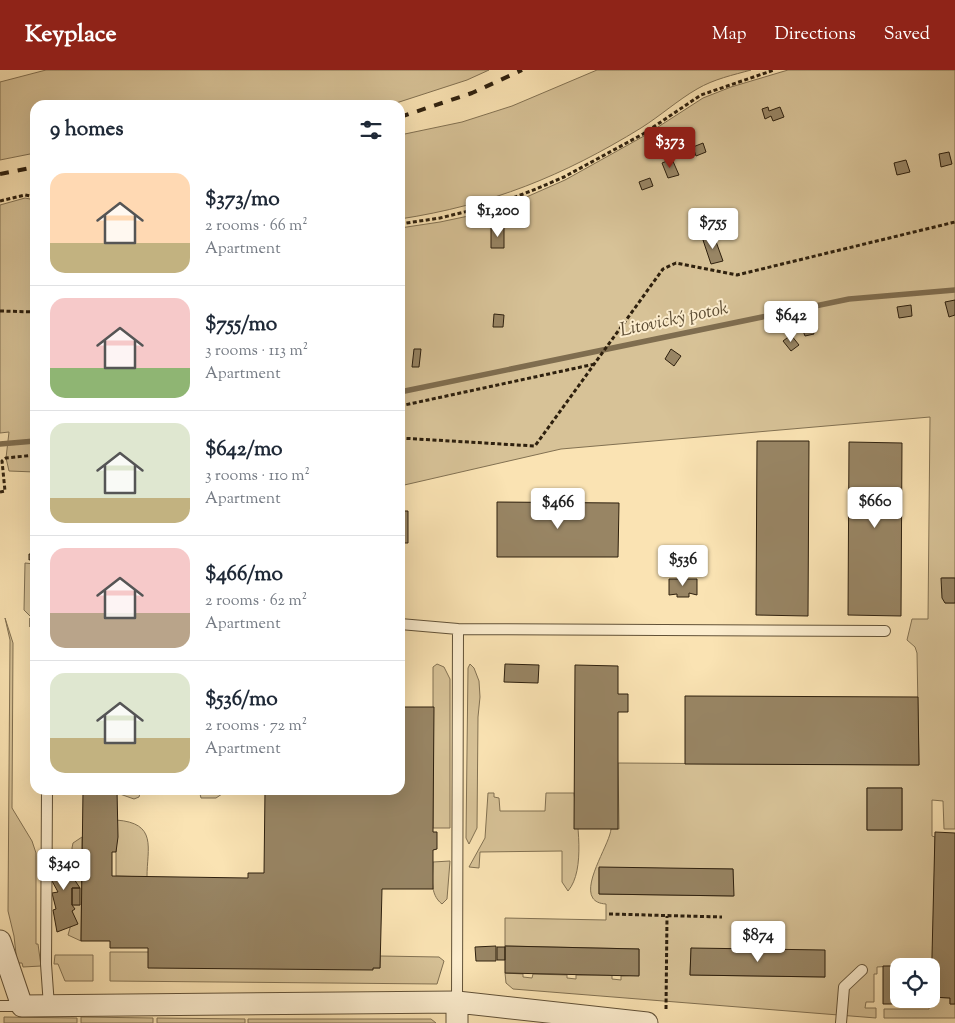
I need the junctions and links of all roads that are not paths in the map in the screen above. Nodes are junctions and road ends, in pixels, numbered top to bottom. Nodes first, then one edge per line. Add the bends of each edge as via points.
1 (405, 624) edge
2 (458, 629) junction
3 (885, 631) dead end
4 (46, 795) edge
5 (0, 940) edge
6 (862, 970) dead end
7 (457, 1002) junction
8 (0, 1006) edge
9 (22, 1006) junction
10 (49, 1006) junction
11 (457, 1023) edge
12 (647, 1023) edge
13 (841, 1023) edge

1 - 2 lane
2 - 3 lane
2 - 7 lane
4 - 10 lane
5 - 9 street
6 - 13 lane via 844,987
7 - 10 street
7 - 11 street
7 - 12 street
8 - 9 lane
9 - 10 street

